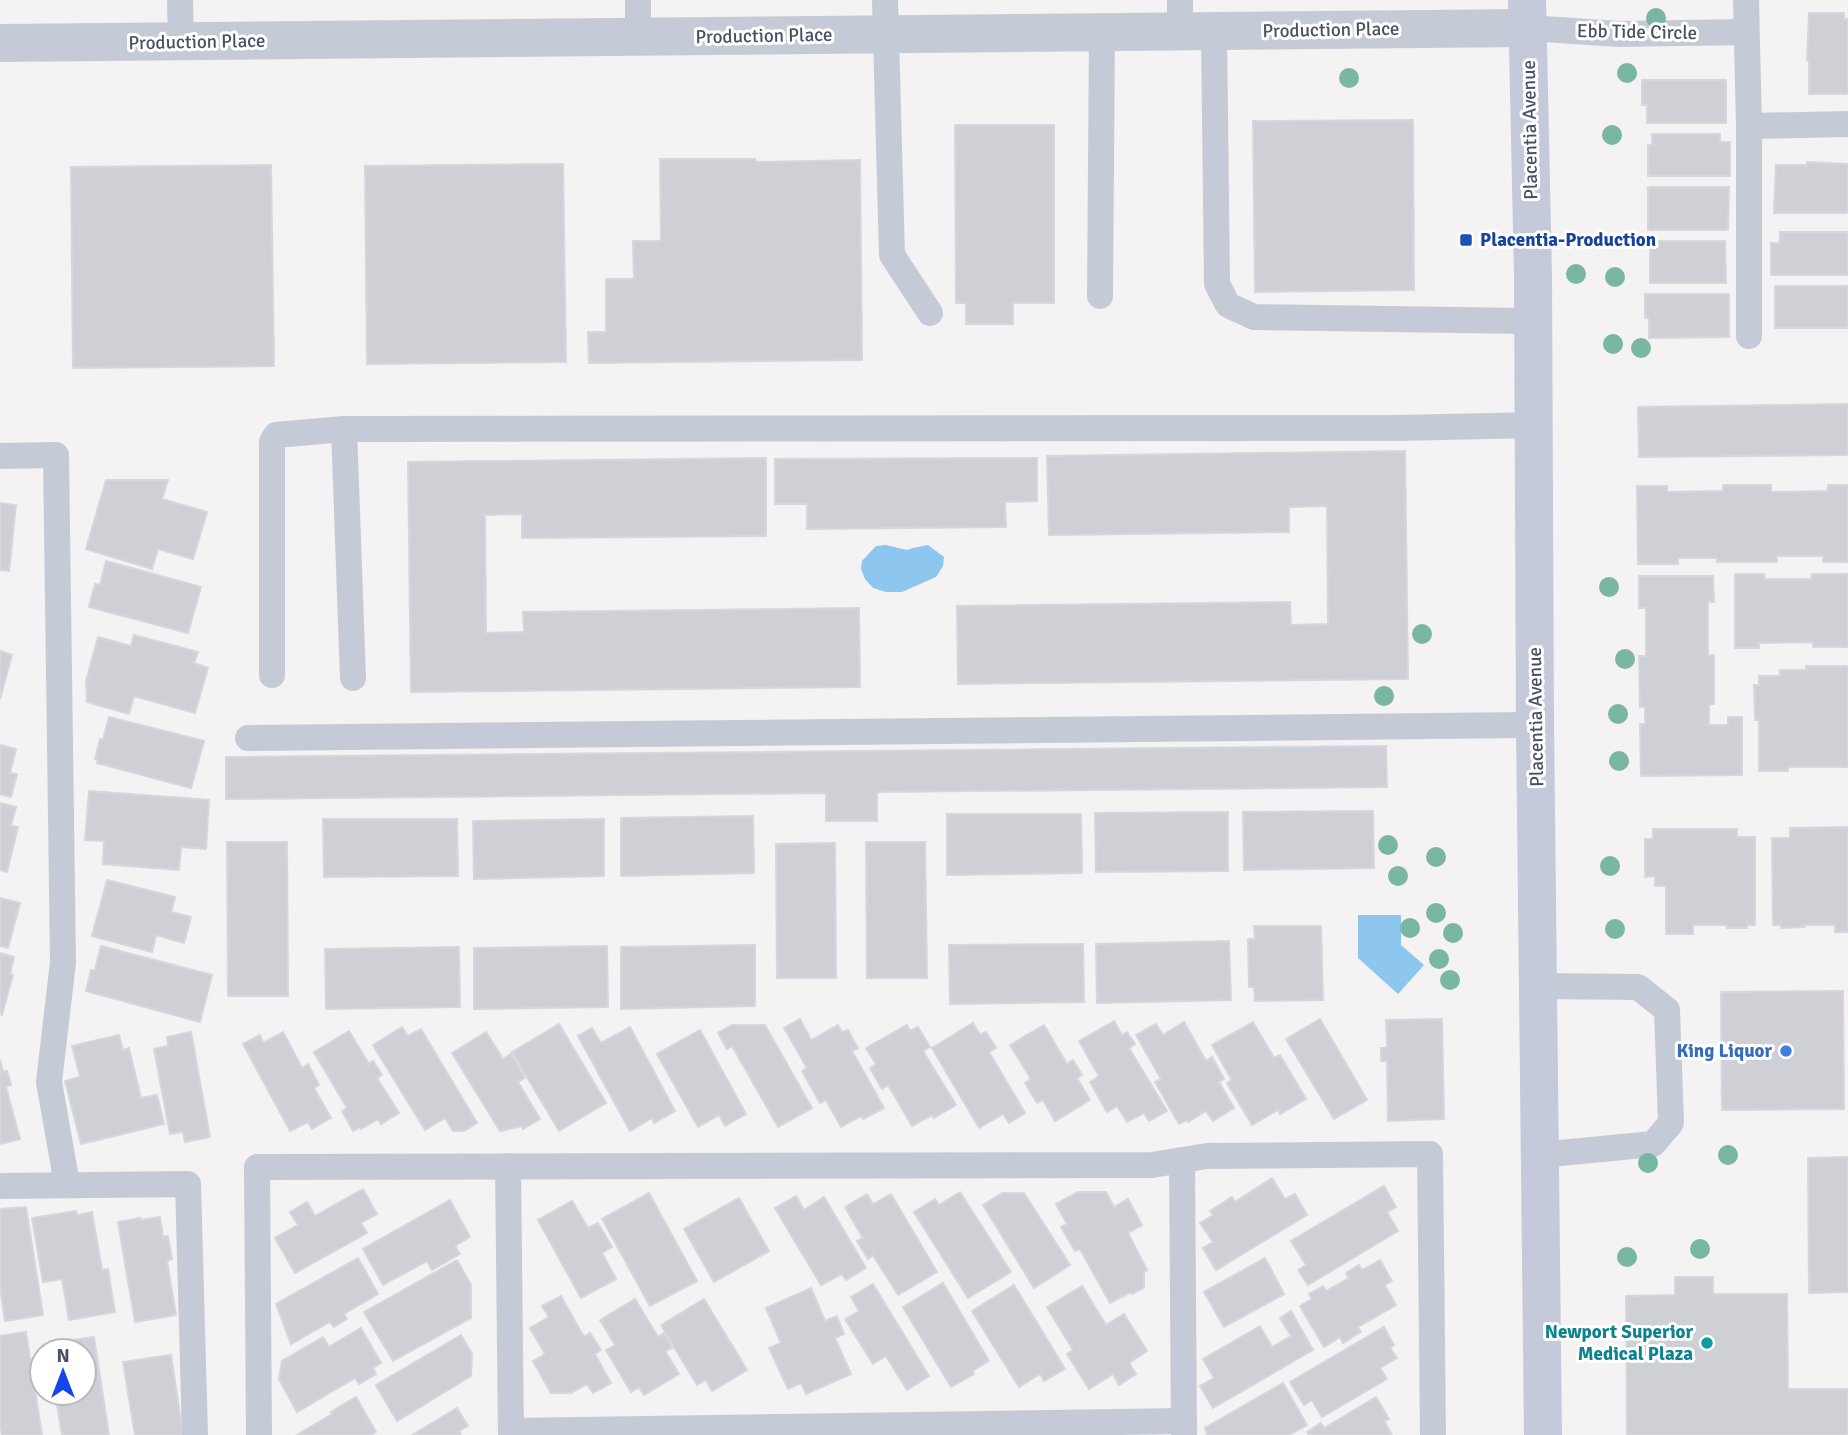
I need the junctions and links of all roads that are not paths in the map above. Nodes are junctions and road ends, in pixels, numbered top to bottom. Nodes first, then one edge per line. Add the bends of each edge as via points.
1 (180, 0) edge
2 (638, 0) edge
3 (1746, 0) edge
4 (1527, 14) edge
5 (885, 17) edge
6 (1191, 21) edge
7 (1102, 32) junction
8 (1746, 32) junction
9 (638, 37) junction
10 (181, 42) junction
11 (0, 43) edge
12 (1848, 124) edge
13 (1749, 125) junction
14 (1100, 296) dead end
15 (930, 313) dead end
16 (1533, 321) junction
17 (1749, 336) dead end
18 (1534, 425) junction
19 (344, 429) junction
20 (0, 456) edge
21 (272, 676) dead end
22 (354, 678) dead end
23 (1535, 725) junction
24 (248, 738) dead end
25 (1539, 985) junction
26 (1540, 1155) junction
27 (1182, 1160) junction
28 (508, 1166) junction
29 (67, 1184) junction
30 (0, 1186) edge
31 (1184, 1428) edge
32 (511, 1433) edge
33 (195, 1435) edge
34 (259, 1435) edge
35 (1433, 1435) edge
36 (1543, 1435) edge

1 - 10 lane
2 - 9 lane
3 - 8 lane
4 - 6 street, Production Place
4 - 8 lane, Ebb Tide Circle via 1619,34
4 - 16 main road, Placentia Avenue
5 - 7 street, Production Place
5 - 9 street, Production Place
5 - 15 lane via 892,255
6 - 7 street, Production Place
6 - 16 lane via 1217,284 1228,305 1254,317
7 - 14 lane
8 - 13 lane
9 - 10 street, Production Place
10 - 11 street, Production Place
12 - 13 lane
13 - 17 lane
16 - 18 main road, Placentia Avenue
18 - 19 lane
18 - 23 main road, Placentia Avenue
19 - 21 lane via 276,435 272,442
19 - 22 lane
20 - 29 lane via 56,455 63,962 49,1082
23 - 24 lane
23 - 25 main road, Placentia Avenue
25 - 26 main road, Placentia Avenue
25 - 26 lane via 1638,987 1667,1010 1671,1123 1653,1144
26 - 36 main road, Placentia Avenue
27 - 28 lane via 1152,1165
27 - 31 lane
27 - 35 lane via 1430,1154
28 - 32 lane
28 - 34 lane via 257,1167
29 - 30 lane
29 - 33 lane via 188,1184
31 - 32 lane

